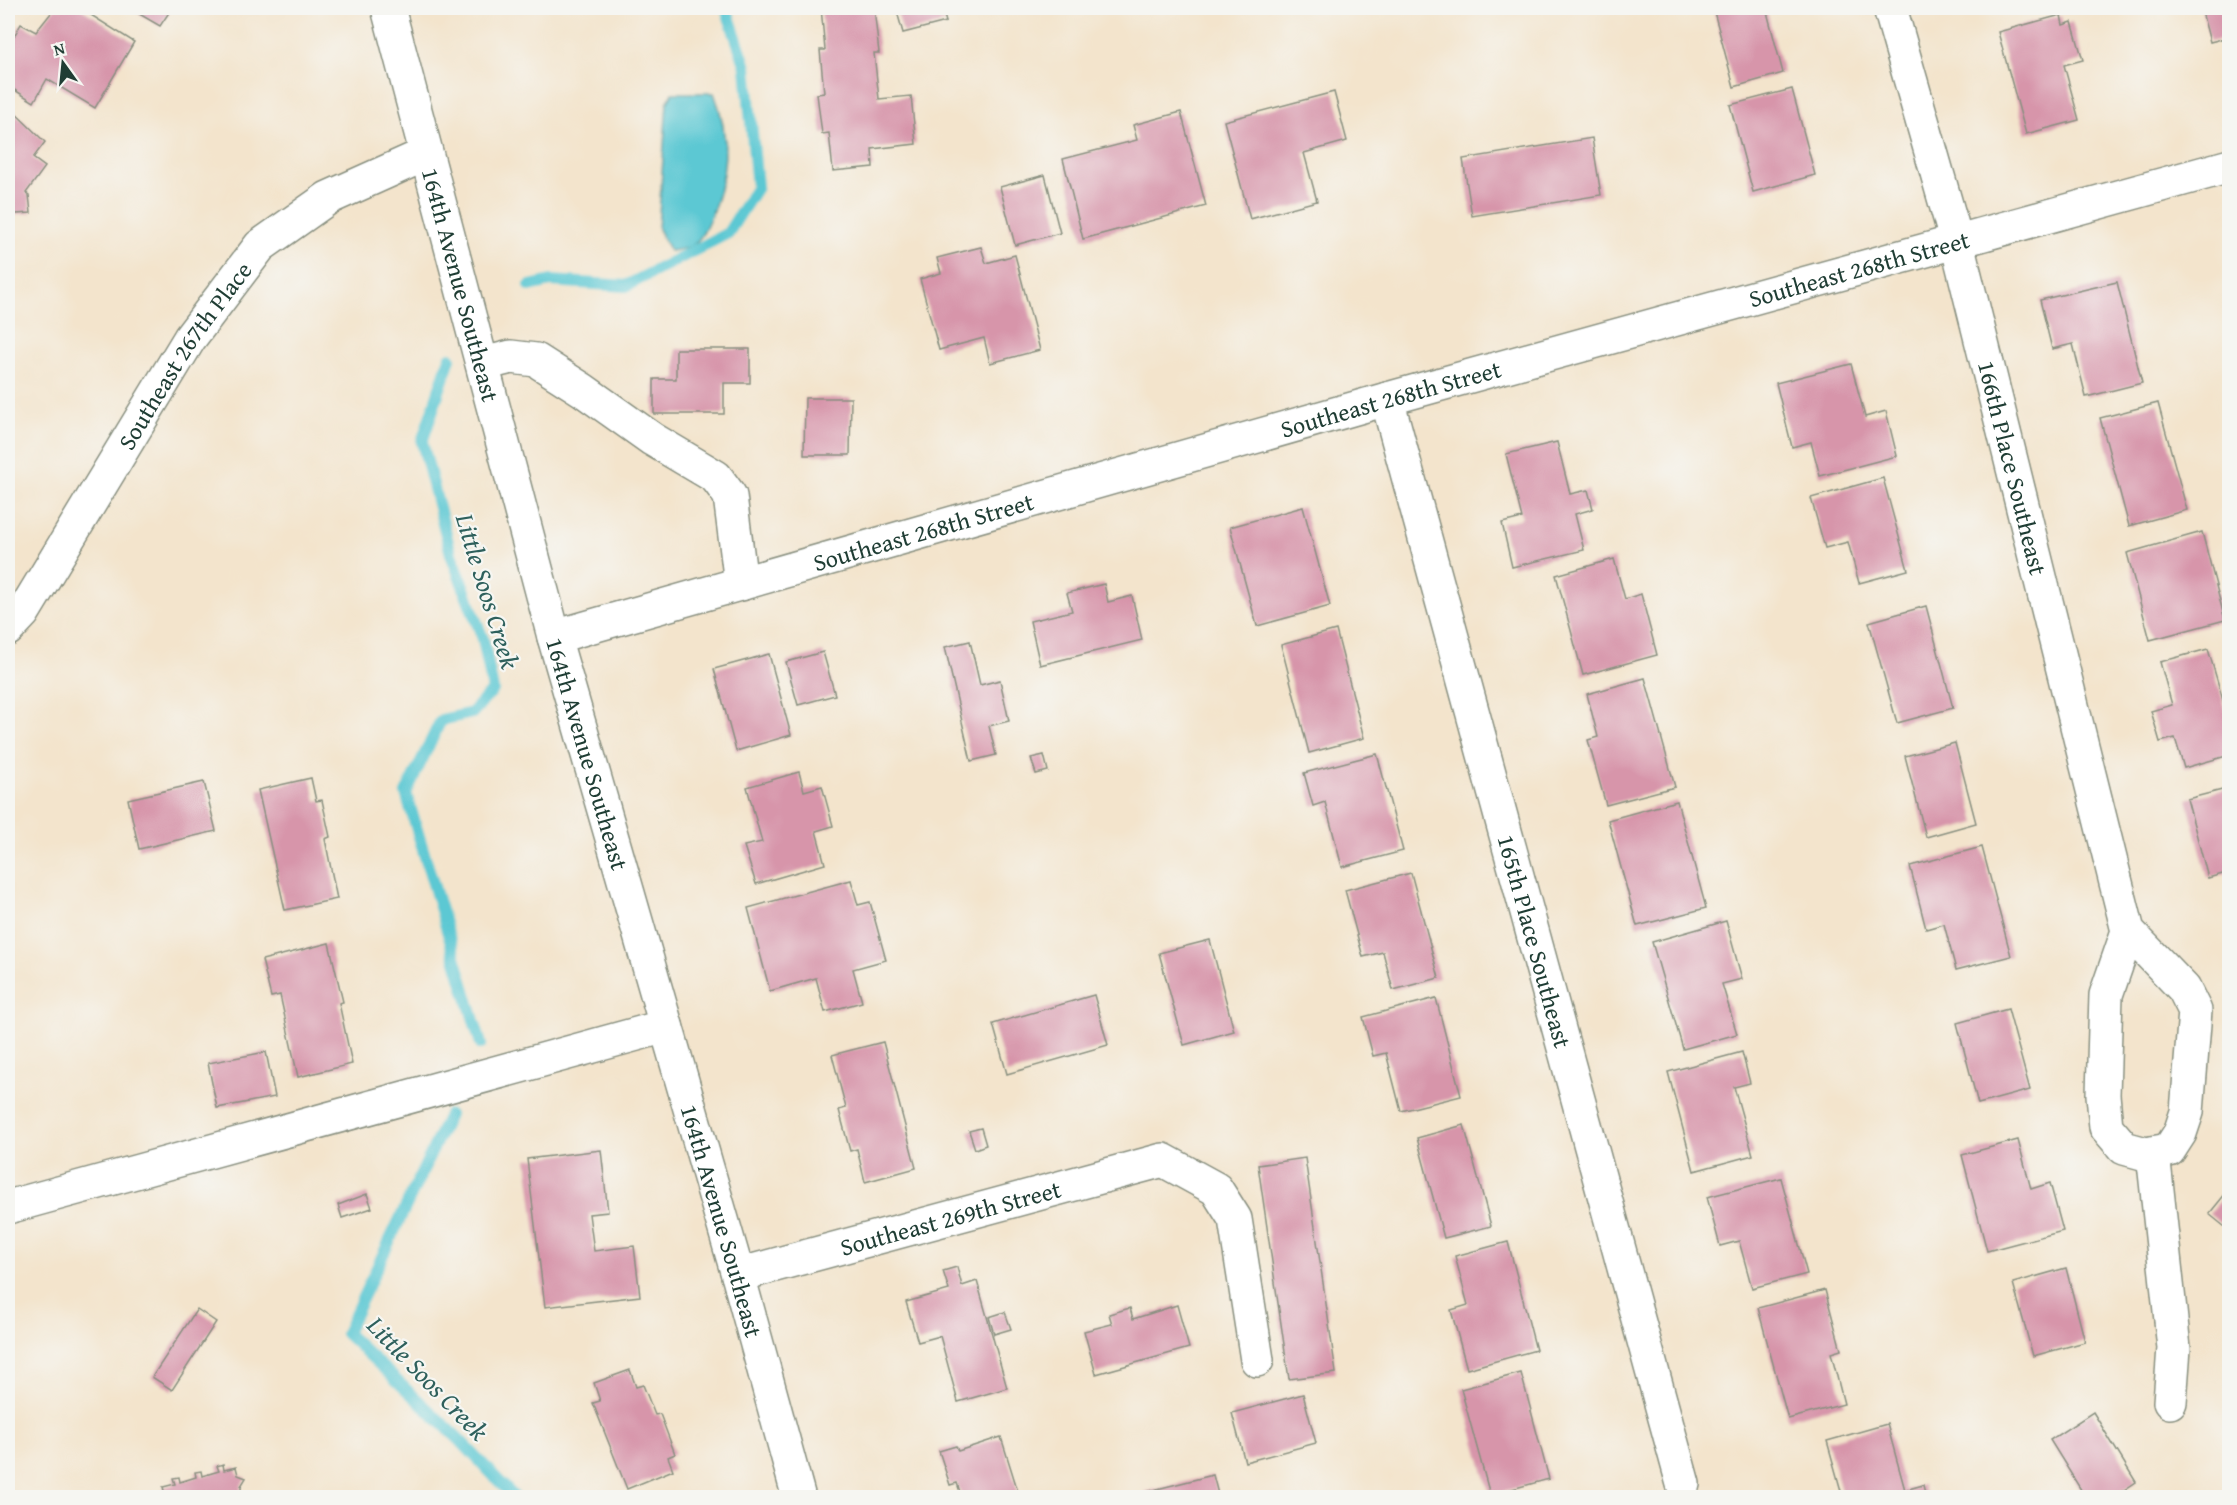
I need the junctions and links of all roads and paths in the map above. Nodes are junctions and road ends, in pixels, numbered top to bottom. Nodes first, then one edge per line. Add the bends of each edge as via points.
1 (388, 8) edge
2 (1890, 8) edge
3 (426, 154) junction
4 (2229, 166) edge
5 (1957, 243) junction
6 (483, 364) junction
7 (1388, 399) junction
8 (741, 584) junction
9 (8, 629) edge
10 (554, 637) junction
11 (2128, 931) junction
12 (666, 1026) junction
13 (2153, 1153) junction
14 (8, 1207) edge
15 (738, 1275) junction
16 (1257, 1360) dead end
17 (2170, 1402) dead end
18 (1683, 1484) dead end
19 (799, 1497) edge

1 - 3 street, 164th Avenue Southeast
2 - 5 street, 166th Place Southeast
3 - 6 street, 164th Avenue Southeast
3 - 9 street, Southeast 267th Place via 328,198 260,246 190,338 23,613
4 - 5 street, Southeast 268th Street
5 - 7 street, Southeast 268th Street
5 - 11 street, 166th Place Southeast
6 - 8 street via 511,357 536,360 652,439 716,477 730,496
6 - 10 street, 164th Avenue Southeast
7 - 8 street, Southeast 268th Street
7 - 18 street, 165th Place Southeast
8 - 10 street, Southeast 268th Street
10 - 12 street, 164th Avenue Southeast
11 - 13 street via 2106,995 2106,1127 2124,1148
11 - 13 street via 2184,989 2195,1011 2187,1112 2169,1150
12 - 14 street
12 - 15 street, 164th Avenue Southeast
13 - 17 street via 2174,1348
15 - 16 street, Southeast 269th Street via 1163,1160 1216,1189 1235,1219
15 - 19 street, 164th Avenue Southeast

